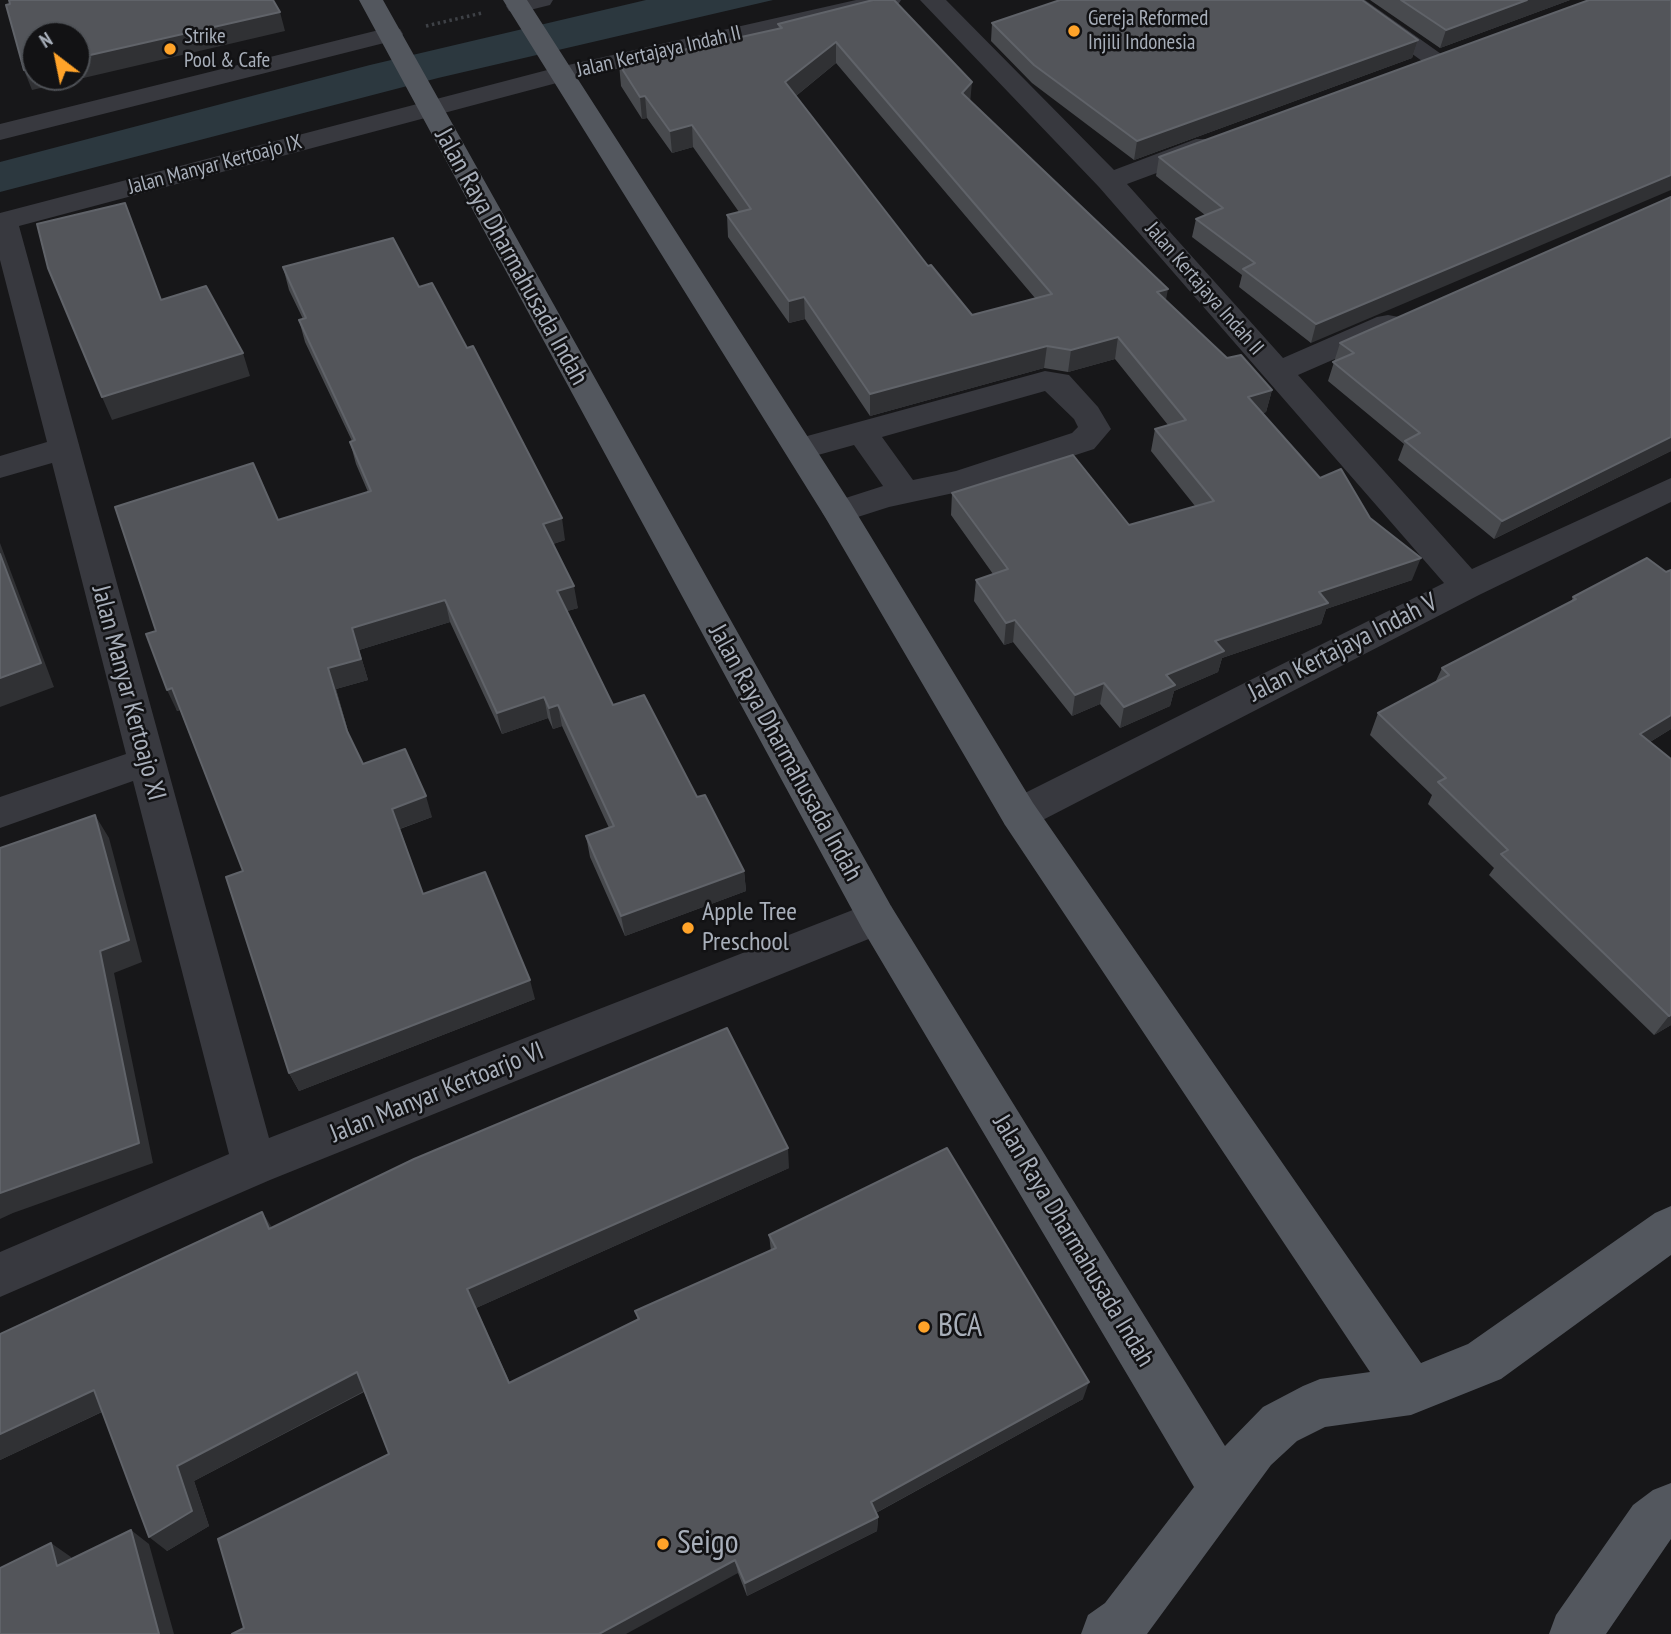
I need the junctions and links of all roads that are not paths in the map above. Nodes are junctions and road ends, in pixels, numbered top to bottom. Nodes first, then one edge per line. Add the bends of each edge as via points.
1 (371, 0) edge
2 (889, 0) edge
3 (932, 0) edge
4 (1349, 0) edge
5 (525, 6) edge
6 (394, 40) junction
7 (1463, 51) edge
8 (1438, 61) junction
9 (561, 68) junction
10 (1413, 70) edge
11 (0, 101) edge
12 (426, 104) junction
13 (4, 130) edge
14 (1236, 134) edge
15 (1109, 181) junction
16 (2, 221) edge
17 (1417, 311) edge
18 (1277, 372) junction
19 (863, 433) junction
20 (65, 448) junction
21 (800, 449) junction
22 (0, 467) edge
23 (1671, 489) edge
24 (905, 492) junction
25 (839, 512) junction
26 (1467, 586) junction
27 (145, 762) junction
28 (0, 813) edge
29 (1019, 814) junction
30 (877, 918) junction
31 (254, 1165) junction
32 (1671, 1228) edge
33 (0, 1275) edge
34 (1411, 1391) junction
35 (1224, 1491) junction
36 (1671, 1508) edge
37 (1580, 1631) edge
38 (1107, 1634) edge

1 - 6 main road, Jalan Raya Dharmahusada Indah
2 - 9 street, Jalan Kertajaya Indah II
3 - 15 street, Jalan Kertajaya Indah II
4 - 8 street
5 - 9 main road
6 - 12 main road, Jalan Raya Dharmahusada Indah
6 - 13 street
7 - 8 street
8 - 10 street
9 - 12 street, Jalan Kertajaya Indah II
9 - 21 main road
11 - 13 street
12 - 16 street, Jalan Manyar Kertoajo IX
12 - 30 main road, Jalan Raya Dharmahusada Indah
14 - 15 street
15 - 18 street, Jalan Kertajaya Indah II
16 - 20 street, Jalan Manyar Kertoajo XI
17 - 18 street
18 - 26 street, Jalan Kertajaya Indah II
19 - 21 street
19 - 24 street
19 - 24 street via 1045,381 1058,382 1095,429 1083,440 1045,454 960,481
20 - 22 street
20 - 27 street, Jalan Manyar Kertoajo XI
21 - 25 main road
23 - 26 street, Jalan Kertajaya Indah V
24 - 25 street
25 - 29 main road
26 - 29 street, Jalan Kertajaya Indah V
27 - 28 street
27 - 31 street, Jalan Manyar Kertoajo XI
29 - 34 main road
30 - 31 street, Jalan Manyar Kertoarjo VI
30 - 35 main road, Jalan Raya Dharmahusada Indah
31 - 33 street, Jalan Manyar Kertoarjo VI
32 - 34 main road via 1484,1362
34 - 35 main road via 1320,1403 1280,1424 1254,1448
35 - 38 main road via 1124,1622
36 - 37 main road via 1651,1523

